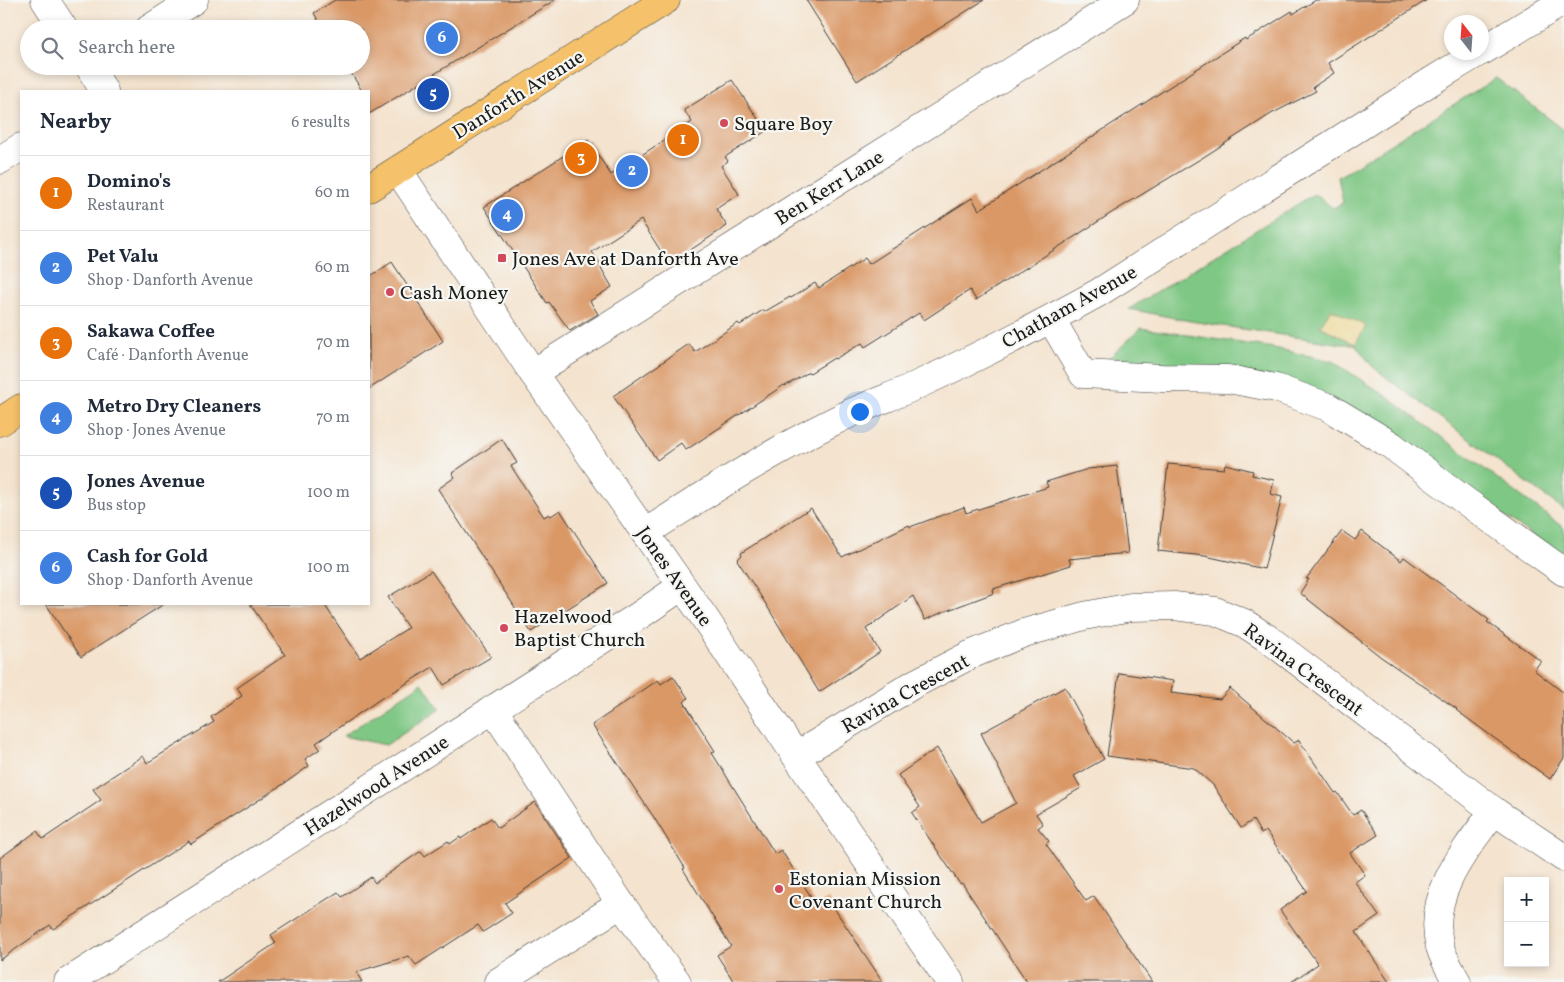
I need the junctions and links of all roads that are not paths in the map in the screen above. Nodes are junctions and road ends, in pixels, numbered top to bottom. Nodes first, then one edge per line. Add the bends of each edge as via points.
1 (45, 0) edge
2 (194, 0) edge
3 (666, 0) edge
4 (1125, 0) edge
5 (1555, 3) edge
6 (58, 20) edge
7 (163, 20) edge
8 (1489, 46) edge
9 (1467, 60) edge
10 (94, 75) edge
11 (103, 90) edge
12 (20, 148) edge
13 (0, 160) edge
14 (398, 170) junction
15 (370, 187) edge
16 (1051, 319) junction
17 (533, 373) junction
18 (20, 409) edge
19 (0, 422) edge
20 (645, 533) junction
21 (1564, 572) edge
22 (682, 586) junction
23 (493, 710) junction
24 (796, 756) junction
25 (1494, 811) junction
26 (1564, 858) edge
27 (621, 904) junction
28 (946, 980) edge
29 (68, 982) edge
30 (498, 982) edge
31 (677, 982) edge
32 (1457, 982) edge

1 - 6 street
2 - 7 street
3 - 14 main road, Danforth Avenue
4 - 17 street, Ben Kerr Lane
5 - 8 street, Chatham Avenue
9 - 16 street, Chatham Avenue via 1098,293
10 - 11 street
12 - 13 street
14 - 15 main road, Danforth Avenue
14 - 17 street, Jones Avenue
16 - 20 street, Chatham Avenue via 912,388 856,410 708,493
16 - 21 street via 1083,374 1228,379 1276,388 1328,407 1391,445
17 - 20 street, Jones Avenue
18 - 19 main road
20 - 22 street, Jones Avenue
22 - 23 street, Hazelwood Avenue
22 - 24 street, Jones Avenue
23 - 27 street
23 - 29 street, Hazelwood Avenue
24 - 25 street, Ravina Crescent via 914,684 970,655 1024,633 1131,607 1174,606 1215,612 1244,623
24 - 28 street, Jones Avenue
25 - 26 street, Ravina Crescent
25 - 32 street via 1466,849 1448,880 1440,903 1440,946
27 - 30 street
27 - 31 street

